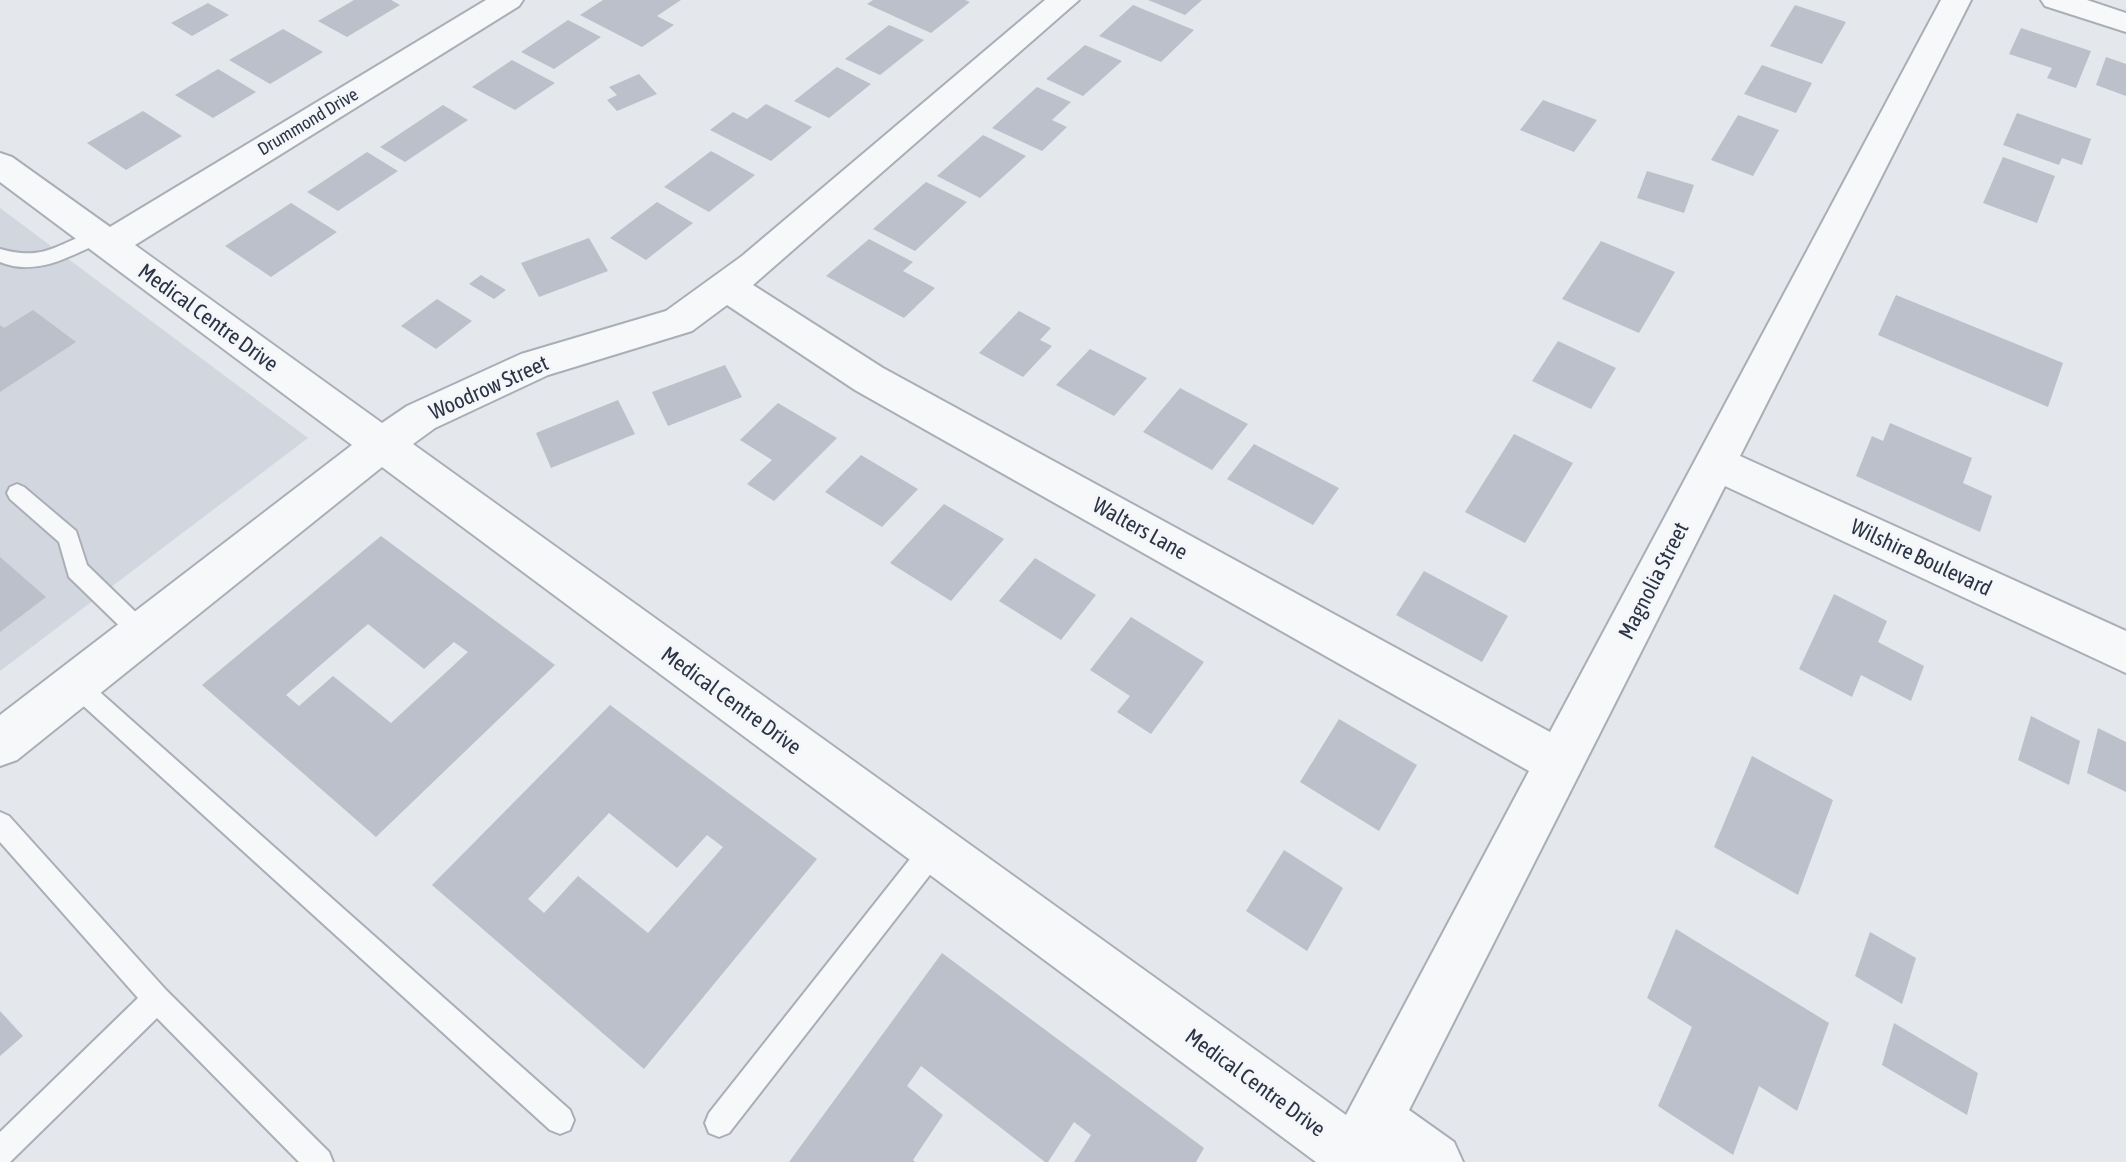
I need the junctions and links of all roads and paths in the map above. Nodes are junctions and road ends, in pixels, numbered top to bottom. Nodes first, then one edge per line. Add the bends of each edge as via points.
1 (508, 0) edge
2 (1064, 0) edge
3 (1956, 0) edge
4 (2056, 0) edge
5 (2126, 23) edge
6 (0, 165) edge
7 (103, 241) junction
8 (0, 255) edge
9 (726, 286) junction
10 (381, 445) junction
11 (1715, 463) junction
12 (17, 493) dead end
13 (142, 633) junction
14 (2126, 653) edge
15 (76, 685) junction
16 (0, 744) edge
17 (1560, 763) junction
18 (0, 824) edge
19 (934, 849) junction
20 (157, 999) junction
21 (560, 1120) dead end
22 (719, 1123) dead end
23 (1361, 1146) edge
24 (0, 1152) edge
25 (319, 1162) edge
26 (1434, 1162) edge

1 - 7 street, Drummond Drive
2 - 9 street, Woodrow Street
3 - 11 street, Magnolia Street
4 - 5 street
6 - 7 street, Medical Centre Drive
7 - 8 lane via 35,262 16,263
7 - 10 street, Medical Centre Drive
9 - 10 street, Woodrow Street via 679,321 535,364 421,417
9 - 17 street, Walters Lane via 869,379
10 - 13 street, Woodrow Street
10 - 19 street, Medical Centre Drive
11 - 14 street, Wilshire Boulevard
11 - 17 street, Magnolia Street
12 - 13 lane via 68,537 77,570
13 - 15 street, Woodrow Street
15 - 16 street, Woodrow Street
15 - 21 lane
17 - 23 street, Magnolia Street
18 - 20 lane
19 - 22 lane
19 - 23 street, Medical Centre Drive
20 - 24 lane
20 - 25 lane
23 - 26 street, Medical Centre Drive

